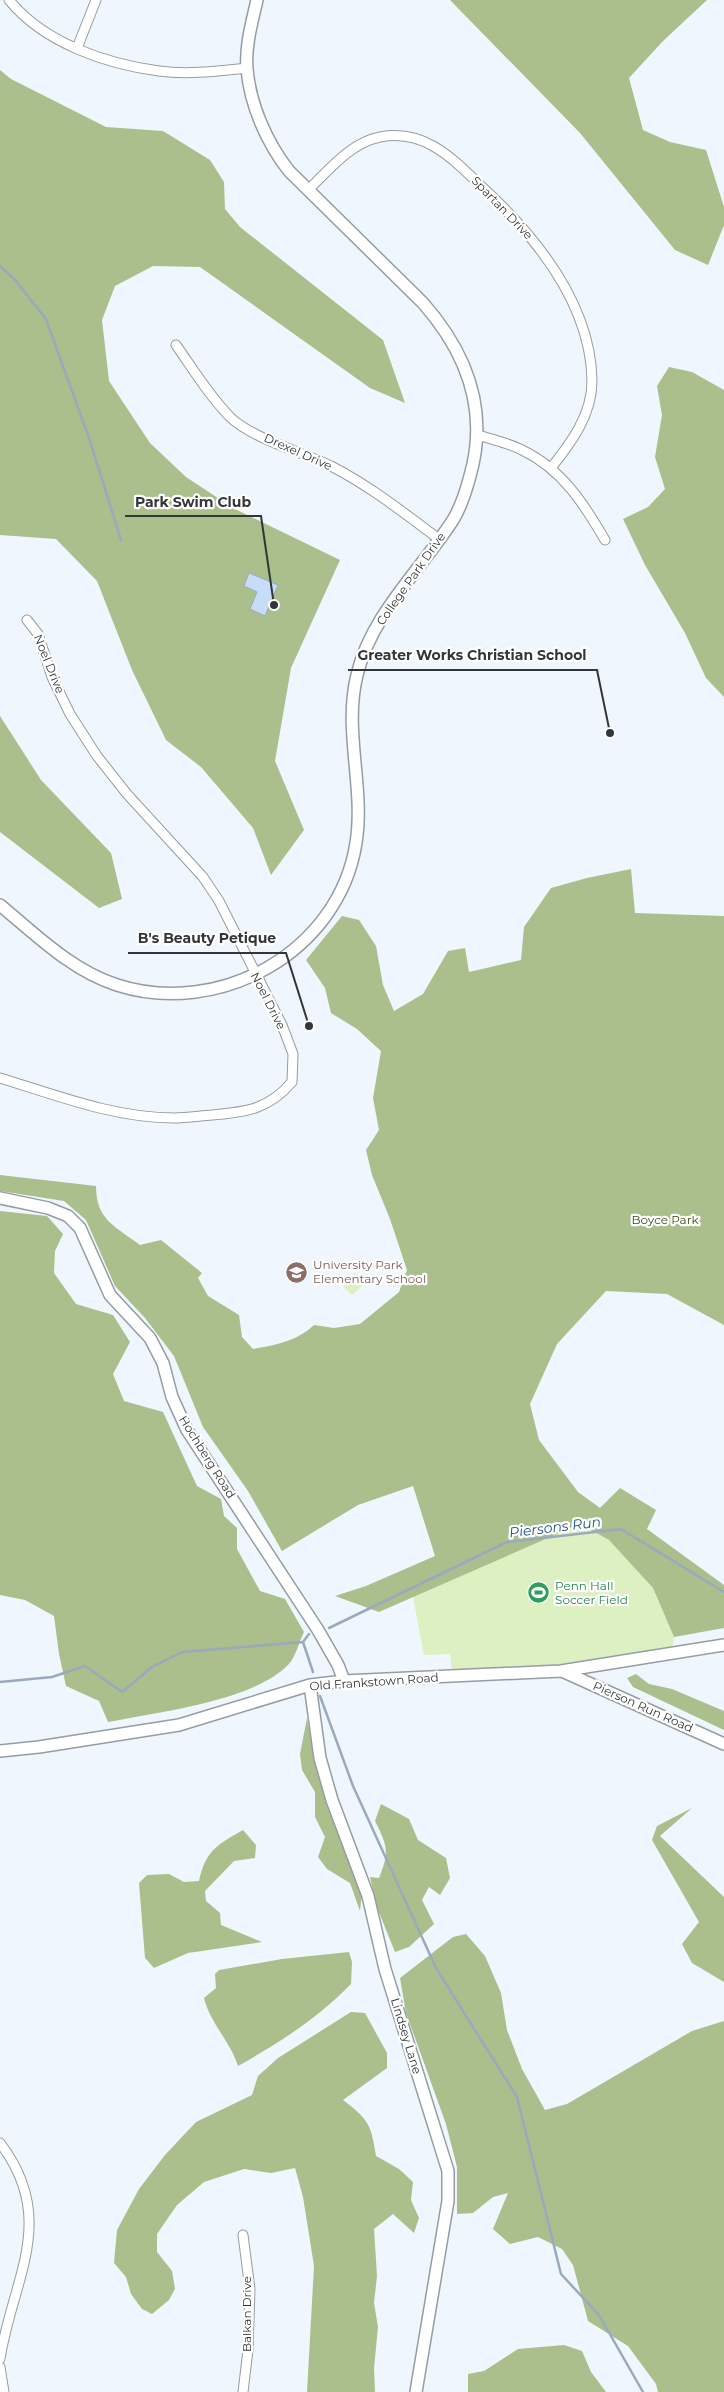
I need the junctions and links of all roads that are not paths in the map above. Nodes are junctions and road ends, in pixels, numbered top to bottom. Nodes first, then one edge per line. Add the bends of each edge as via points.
1 (9, 0) edge
2 (96, 0) edge
3 (257, 0) edge
4 (76, 48) junction
5 (247, 68) junction
6 (308, 190) junction
7 (176, 345) dead end
8 (478, 435) junction
9 (551, 468) junction
10 (439, 539) junction
11 (606, 540) dead end
12 (27, 620) dead end
13 (0, 905) edge
14 (255, 975) junction
15 (0, 1078) edge
16 (0, 1198) edge
17 (724, 1645) edge
18 (561, 1671) junction
19 (344, 1681) junction
20 (310, 1685) junction
21 (724, 1744) edge
22 (0, 1751) edge
23 (0, 2143) edge
24 (243, 2235) dead end
25 (0, 2359) edge
26 (0, 2367) edge
27 (4, 2392) edge
28 (243, 2392) edge
29 (416, 2392) edge

1 - 4 street via 42,29
2 - 4 street
3 - 5 street, College Park Drive
4 - 5 street via 120,63 160,71 195,73
5 - 6 street, College Park Drive via 255,104 276,155
6 - 8 street, College Park Drive via 440,323 456,347 467,374 476,407
6 - 9 street, Spartan Drive via 349,151 366,141 398,136 416,138 448,155 518,222 535,242 567,293 587,343 590,363 592,383 584,418 575,437
7 - 10 street, Drexel Drive via 220,405 245,428 331,466 363,484
8 - 9 street via 523,450
8 - 10 street, College Park Drive via 465,492 454,518
9 - 11 street via 580,499
10 - 14 street, College Park Drive via 380,622 357,672 350,722 358,817 356,842 344,883 315,930 289,954
12 - 14 street, Noel Drive via 38,634 52,677 70,714 96,756 203,877
13 - 14 street, College Park Drive via 77,965 116,985 151,993 186,994 223,988
14 - 15 street, Noel Drive via 282,1026 292,1054 292,1082 279,1097 264,1106 226,1114 174,1118 143,1116 83,1104
16 - 19 street, Hochberg Road via 48,1208 68,1216 80,1228 110,1294 150,1338 163,1363 172,1397 187,1430 318,1630
17 - 18 street, Old Frankstown Road
18 - 19 street, Old Frankstown Road
18 - 21 street, Pierson Run Road
19 - 20 street, Old Frankstown Road
20 - 22 street, Old Frankstown Road via 179,1725
20 - 29 street, Lindsey Lane via 320,1758 368,1896 385,1969 448,2171 448,2201
23 - 25 street via 16,2168 27,2202 29,2227 24,2272
24 - 28 street, Balkan Drive via 250,2289
26 - 27 street

